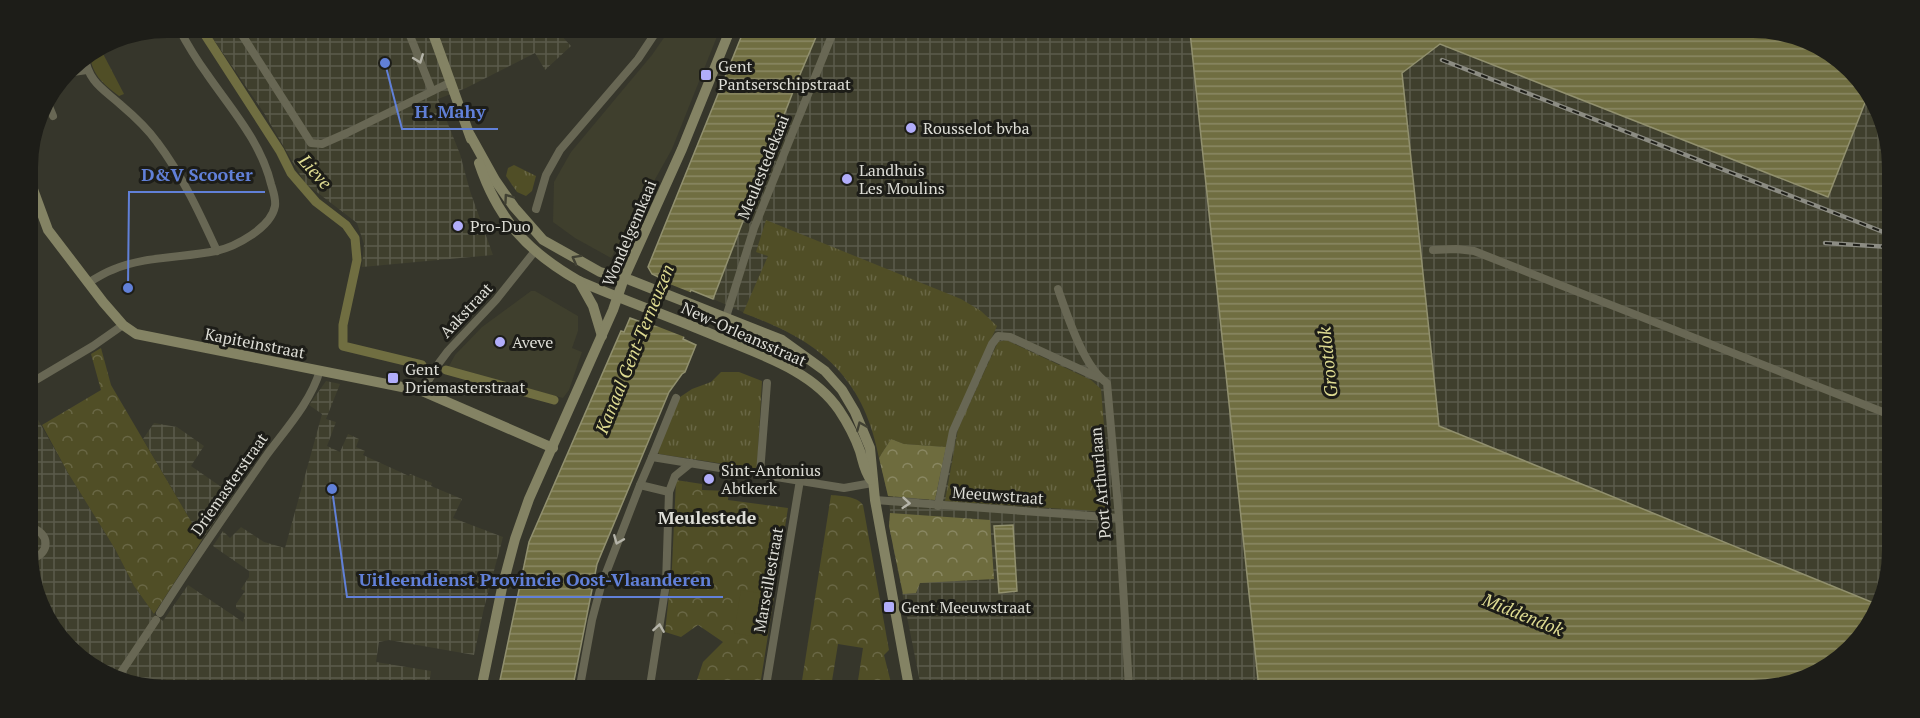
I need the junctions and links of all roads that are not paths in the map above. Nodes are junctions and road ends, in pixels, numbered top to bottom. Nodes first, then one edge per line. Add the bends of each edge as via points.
1 (184, 38) edge
2 (244, 38) edge
3 (411, 38) edge
4 (435, 38) edge
5 (652, 38) edge
6 (727, 38) edge
7 (831, 38) edge
8 (86, 65) edge
9 (87, 70) junction
10 (79, 71) edge
11 (452, 82) junction
12 (432, 91) junction
13 (51, 110) edge
14 (53, 116) dead end
15 (470, 135) junction
16 (38, 203) edge
17 (536, 209) dead end
18 (1432, 250) dead end
19 (217, 251) junction
20 (535, 251) junction
21 (624, 278) junction
22 (579, 281) junction
23 (88, 283) junction
24 (1058, 290) dead end
25 (617, 297) junction
26 (726, 317) junction
27 (123, 325) junction
28 (602, 336) junction
29 (320, 370) junction
30 (38, 378) edge
31 (1099, 378) junction
32 (766, 383) dead end
33 (422, 392) junction
34 (676, 398) dead end
35 (1882, 412) edge
36 (553, 448) junction
37 (652, 457) junction
38 (689, 463) junction
39 (760, 473) junction
40 (800, 480) junction
41 (872, 483) junction
42 (640, 485) junction
43 (669, 492) junction
44 (874, 500) junction
45 (938, 506) junction
46 (1119, 518) junction
47 (38, 530) edge
48 (38, 556) edge
49 (121, 672) edge
50 (483, 680) edge
51 (581, 680) edge
52 (651, 680) edge
53 (767, 680) edge
54 (908, 680) edge
55 (1129, 680) edge

1 - 19 street via 247,129 267,167 275,197 271,216 250,237
2 - 12 street via 311,143 322,144 347,134
3 -> 12 street
4 - 11 main road
5 - 17 street via 560,150 546,174
6 - 21 main road, Wondelgemkaai
7 - 26 street, Meulestedekaai via 754,228
8 - 9 street
9 - 10 street
9 - 19 street via 99,88 144,126 166,154
11 - 12 street
11 - 15 main road
13 - 14 street
15 - 20 main road, New-Orleansstraat via 500,210 513,230
21 -> 15 main road, New-Orleansstraat via 600,272 543,240 495,180
16 - 23 main road, Kapiteinstraat via 48,230
18 - 35 street via 1474,251
19 - 23 street via 113,269
20 - 22 main road, New-Orleansstraat
20 - 33 street, Aakstraat via 444,357
21 - 25 main road, Wondelgemkaai
21 - 26 main road, New-Orleansstraat
22 - 25 main road, New-Orleansstraat
22 - 28 main road via 593,306
23 - 27 main road, Kapiteinstraat
24 - 31 street, Port Arthurlaan via 1074,334
25 - 28 main road, Wondelgemkaai
25 - 41 main road, New-Orleansstraat via 793,370 818,387 844,418
41 -> 26 main road, New-Orleansstraat via 870,448 855,412 837,384 819,365 782,340
27 - 29 main road, Kapiteinstraat via 145,336
27 - 30 street
28 - 36 main road, Wondelgemkaai
29 - 33 main road, Kapiteinstraat
29 - 49 street, Driemasterstraat via 298,411
31 - 45 street via 1010,337 998,336 953,431
31 - 46 street, Port Arthurlaan via 1107,383
32 - 39 street
33 - 36 main road, Kapiteinstraat
34 - 37 street
36 - 50 main road, Wondelgemkaai via 515,539
37 - 38 street
37 - 42 street
38 - 39 street
38 - 43 street via 675,476
39 - 40 street
40 - 41 street via 844,488
40 - 53 street, Marseillestraat
41 - 44 main road, New-Orleansstraat
42 - 43 street
42 -> 51 street via 601,586
52 -> 43 street via 666,584
44 -> 45 street, Meeuwstraat
44 - 54 main road, New-Orleansstraat
45 - 46 street, Meeuwstraat
46 - 55 street, Port Arthurlaan
47 - 48 street via 46,542

